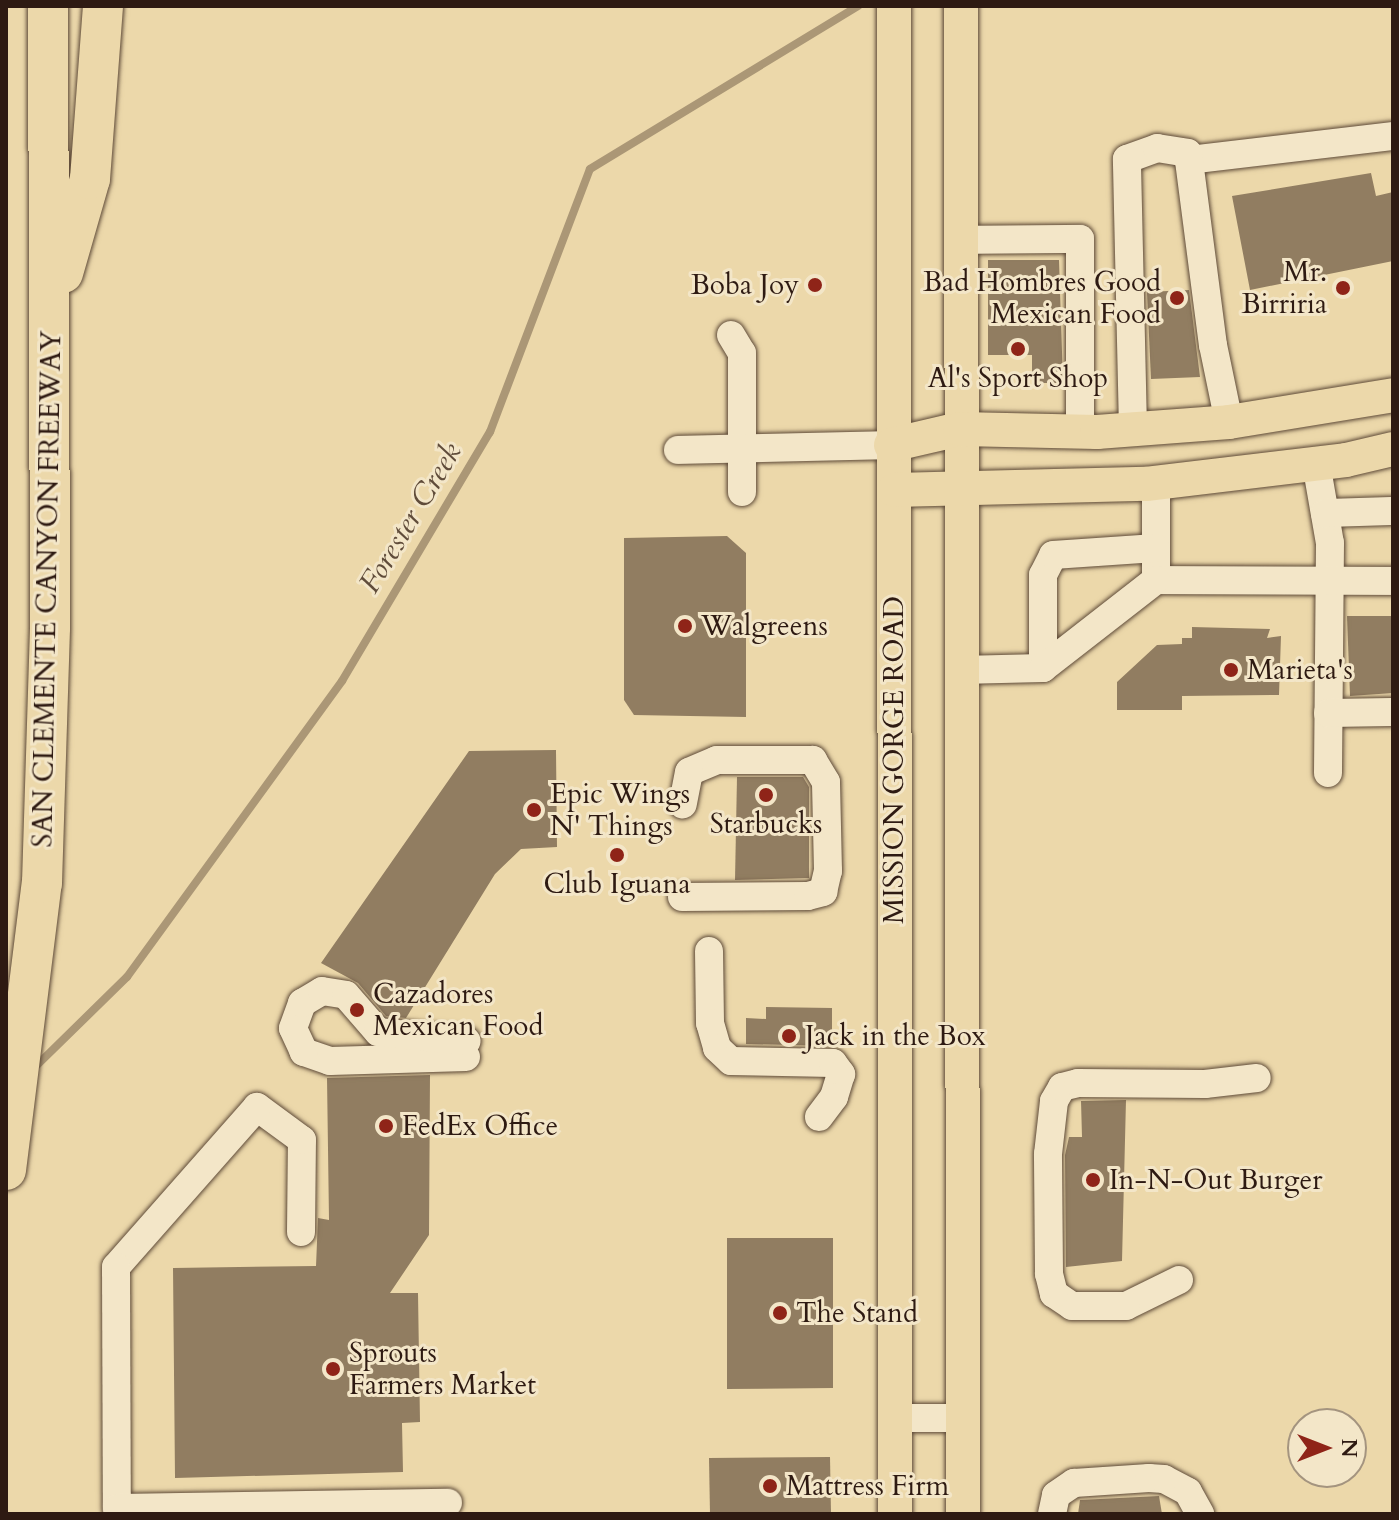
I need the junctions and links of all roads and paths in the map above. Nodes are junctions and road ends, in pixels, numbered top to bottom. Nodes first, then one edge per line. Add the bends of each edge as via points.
1 (48, 6) edge
2 (103, 6) edge
3 (894, 6) edge
4 (961, 6) edge
5 (1393, 136) edge
6 (1189, 160) junction
7 (960, 240) junction
8 (50, 320) junction
9 (731, 335) dead end
10 (1393, 395) edge
11 (1229, 422) junction
12 (960, 429) junction
13 (1133, 429) junction
14 (1080, 432) junction
15 (891, 445) junction
16 (742, 449) junction
17 (1393, 449) edge
18 (678, 450) dead end
19 (1316, 463) junction
20 (1156, 483) junction
21 (959, 489) junction
22 (894, 490) junction
23 (742, 492) dead end
24 (1393, 511) edge
25 (1325, 513) junction
26 (1156, 548) junction
27 (1156, 580) junction
28 (1330, 581) junction
29 (1393, 581) edge
30 (1043, 668) junction
31 (960, 670) junction
32 (1393, 712) edge
33 (1328, 713) junction
34 (1328, 773) dead end
35 (683, 804) dead end
36 (682, 897) dead end
37 (709, 951) dead end
38 (466, 1049) joint
39 (1257, 1078) dead end
40 (819, 1117) dead end
41 (6, 1170) edge
42 (301, 1232) dead end
43 (1179, 1280) dead end
44 (895, 1418) junction
45 (963, 1418) junction
46 (448, 1503) dead end
47 (895, 1514) edge
48 (963, 1514) edge
49 (1052, 1514) edge
50 (1202, 1514) edge

1 - 8 highway, SAN CLEMENTE CANYON FREEWAY
2 - 8 highway via 90,179
3 - 15 main road, MISSION GORGE ROAD
4 - 7 main road
5 - 6 lane
6 - 11 lane via 1213,345
6 - 13 lane via 1188,153 1157,148 1127,159
7 - 12 main road
7 - 14 lane via 1080,239
8 - 41 highway, SAN CLEMENTE CANYON FREEWAY via 42,883
9 - 16 lane via 742,353
10 - 11 main road
11 - 13 main road
12 - 14 main road
12 - 15 main road
12 - 21 main road
13 - 14 main road
15 - 16 lane
15 - 22 main road, MISSION GORGE ROAD
16 - 18 lane
16 - 23 lane
17 - 19 main road
19 - 20 main road
19 - 25 lane
20 - 21 main road
20 - 26 lane
21 - 22 main road
21 - 31 main road
22 - 44 main road, MISSION GORGE ROAD
24 - 25 lane
25 - 28 lane
26 - 27 lane
26 - 30 lane via 1066,550 1053,555 1043,575
27 - 28 lane
27 - 30 lane
28 - 29 lane
28 - 33 lane
30 - 31 lane
31 - 45 main road
32 - 33 lane
33 - 34 lane
35 - 36 lane via 689,772 717,760 813,760 826,782 828,871 823,892 808,896
37 - 40 lane via 710,1023 717,1048 731,1061 833,1063 841,1074 834,1097
38 - 38 lane via 330,1061 304,1052 293,1028 302,1003 322,991 346,995 378,1032
39 - 43 lane via 1205,1084 1078,1083 1062,1087 1054,1101 1048,1154 1049,1274 1054,1294 1072,1306 1126,1306
42 - 46 lane via 302,1140 257,1107 116,1267 117,1508
44 - 45 lane
44 - 47 main road, MISSION GORGE ROAD
45 - 48 main road
49 - 50 lane via 1056,1495 1074,1483 1174,1472 1195,1478 1206,1496

